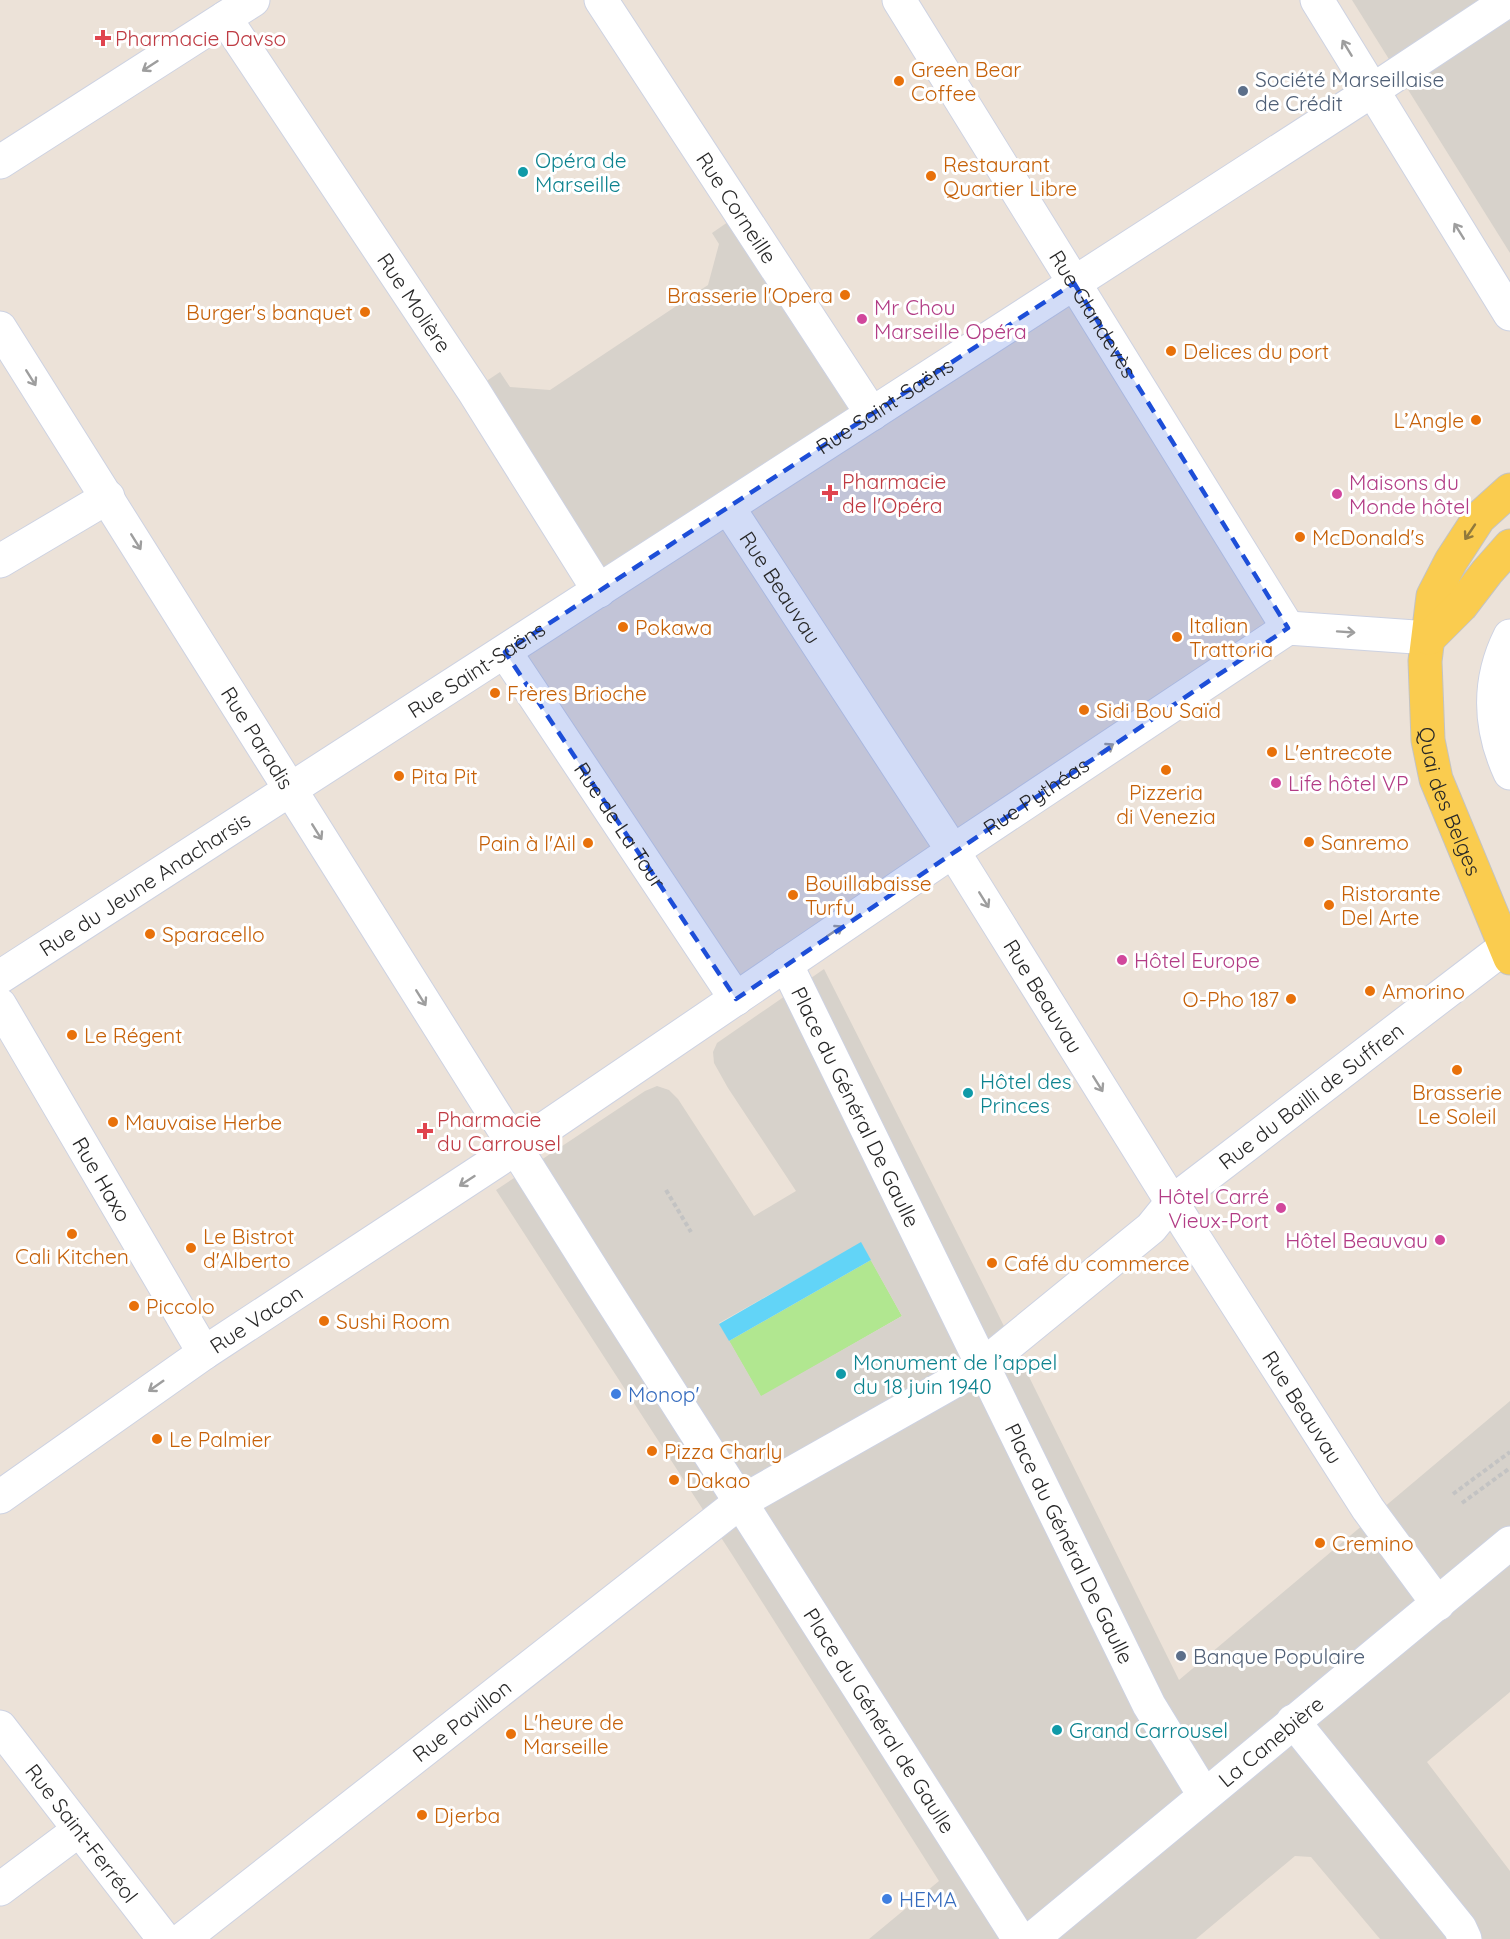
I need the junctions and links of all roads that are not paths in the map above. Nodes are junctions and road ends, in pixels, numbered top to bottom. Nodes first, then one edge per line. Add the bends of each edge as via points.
1 (253, 0) edge
2 (601, 0) edge
3 (898, 0) edge
4 (1317, 0) edge
5 (1509, 0) edge
6 (225, 18) junction
7 (1373, 90) junction
8 (0, 162) edge
9 (1074, 283) junction
10 (1510, 314) edge
11 (0, 328) edge
12 (872, 414) junction
13 (1510, 490) edge
14 (108, 497) junction
15 (728, 507) junction
16 (1510, 546) edge
17 (0, 561) edge
18 (599, 591) junction
19 (1287, 628) junction
20 (1510, 636) edge
21 (1429, 638) junction
22 (505, 652) junction
23 (1510, 773) edge
24 (291, 790) junction
25 (953, 851) junction
26 (1508, 952) edge
27 (786, 964) junction
28 (0, 977) edge
29 (736, 999) junction
30 (0, 1005) edge
31 (516, 1148) junction
32 (1172, 1202) junction
33 (204, 1353) junction
34 (983, 1365) junction
35 (0, 1497) edge
36 (739, 1503) junction
37 (1510, 1544) edge
38 (1438, 1604) junction
39 (1293, 1721) junction
40 (0, 1727) edge
41 (1204, 1795) junction
42 (79, 1830) junction
43 (0, 1889) edge
44 (164, 1939) edge
45 (183, 1939) edge
46 (1019, 1939) edge
47 (1032, 1939) edge
48 (1465, 1939) edge

1 - 6 street
2 - 12 street, Rue Corneille
3 - 9 street, Rue Glandevès
7 -> 4 street
5 - 7 street, Rue Saint-Saëns
6 -> 8 street
6 - 18 street, Rue Molière via 473,390
7 - 9 street, Rue Saint-Saëns
10 -> 7 street
9 - 12 street, Rue Saint-Saëns
9 - 19 street, Rue Glandevès
11 -> 14 street, Rue Paradis
12 - 15 street, Rue Saint-Saëns
13 -> 21 main road, Quai des Belges via 1479,518 1451,561 1432,596
14 - 17 street
14 -> 24 street, Rue Paradis
15 - 18 street, Rue Saint-Saëns
15 - 25 street, Rue Beauvau
16 - 21 main road
18 - 22 street, Rue Saint-Saëns
19 -> 21 street
25 -> 19 street, Rue Pythéas
20 - 23 street via 1495,683 1493,718
21 - 26 main road, Quai des Belges via 1425,661 1428,740 1436,779
22 - 24 street, Rue Saint-Saëns
22 - 29 street, Rue de La Tour
24 - 28 street, Rue du Jeune Anacharsis
24 -> 31 street, Rue Paradis
27 -> 25 street, Rue Pythéas
25 -> 32 street, Rue Beauvau
26 - 32 street, Rue du Bailli de Suffren
27 - 29 street, Place du Général de Gaulle
27 - 34 street, Place du Général De Gaulle
29 - 31 street, Place du Général de Gaulle
30 - 33 street, Rue Haxo
31 -> 33 street, Rue Vacon
31 - 36 street, Place du Général de Gaulle
32 - 34 street, Rue du Bailli de Suffren via 1151,1228
32 - 38 street, Rue Beauvau via 1373,1517
33 -> 35 street, Rue Vacon
34 - 36 street
34 - 41 street, Place du Général De Gaulle via 1149,1705
36 - 45 street, Rue Pavillon
36 - 46 street, Place du Général de Gaulle
37 - 38 street, La Canebière
38 - 39 street, La Canebière
39 - 41 street, La Canebière
39 - 48 street
40 - 42 street, Rue Saint-Ferréol
41 - 47 street, La Canebière
42 - 43 street
42 - 44 street, Rue Saint-Ferréol

